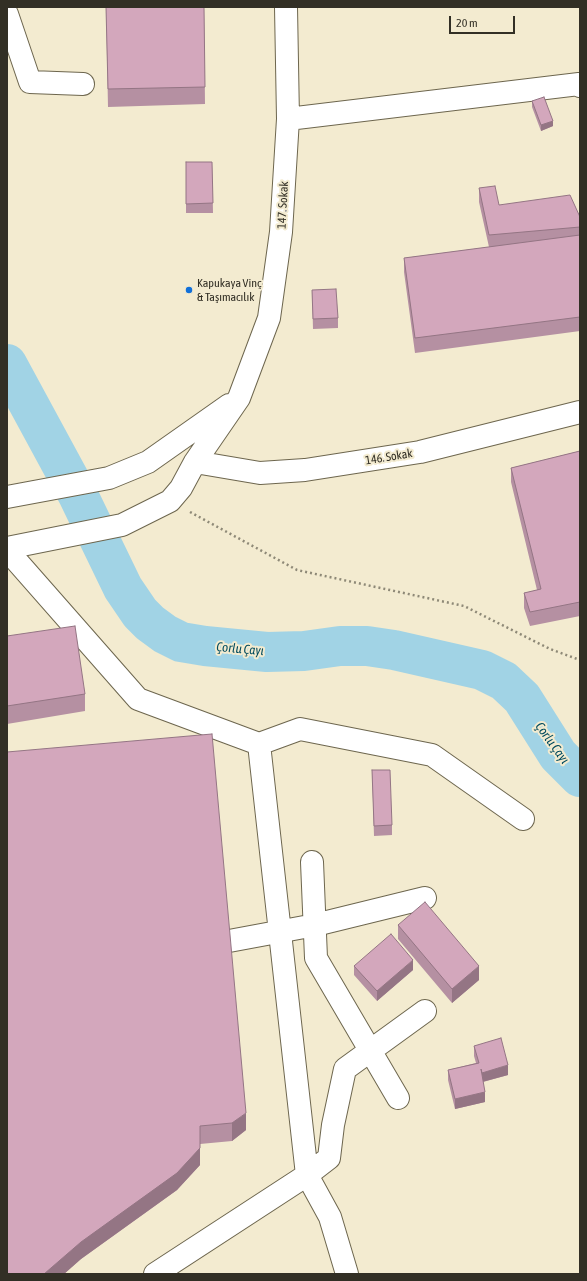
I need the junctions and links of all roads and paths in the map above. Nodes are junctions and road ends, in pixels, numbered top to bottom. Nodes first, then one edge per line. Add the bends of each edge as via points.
1 (286, 7) edge
2 (7, 14) edge
3 (83, 84) dead end
4 (580, 86) edge
5 (288, 119) junction
6 (239, 398) junction
7 (580, 412) edge
8 (195, 462) junction
9 (12, 496) edge
10 (170, 502) junction
11 (7, 549) edge
12 (580, 660) edge
13 (259, 744) junction
14 (523, 819) dead end
15 (312, 862) dead end
16 (425, 898) dead end
17 (315, 925) junction
18 (280, 932) junction
19 (229, 941) edge
20 (425, 1012) dead end
21 (370, 1050) junction
22 (398, 1098) dead end
23 (307, 1175) junction
24 (155, 1274) edge
25 (347, 1274) edge

1 - 5 street, 147. Sokak
2 - 3 street via 30,82
4 - 5 street via 579,84
5 - 6 street, 147. Sokak via 281,232 268,318
6 - 8 street, 147. Sokak
6 - 9 street via 148,462 109,478
7 - 8 street, 146. Sokak via 420,452 305,470 260,473
8 - 10 street, 147. Sokak
10 - 11 street via 122,525
10 - 12 path via 297,570 464,606 550,649
11 - 13 street via 138,699
13 - 14 street via 300,728 432,755
13 - 18 street
15 - 17 street
16 - 17 street
17 - 18 street
17 - 21 street via 316,958
18 - 19 street
18 - 23 street
20 - 21 street
21 - 22 street
21 - 23 street via 345,1069 329,1158
23 - 24 street
23 - 25 street via 330,1217

